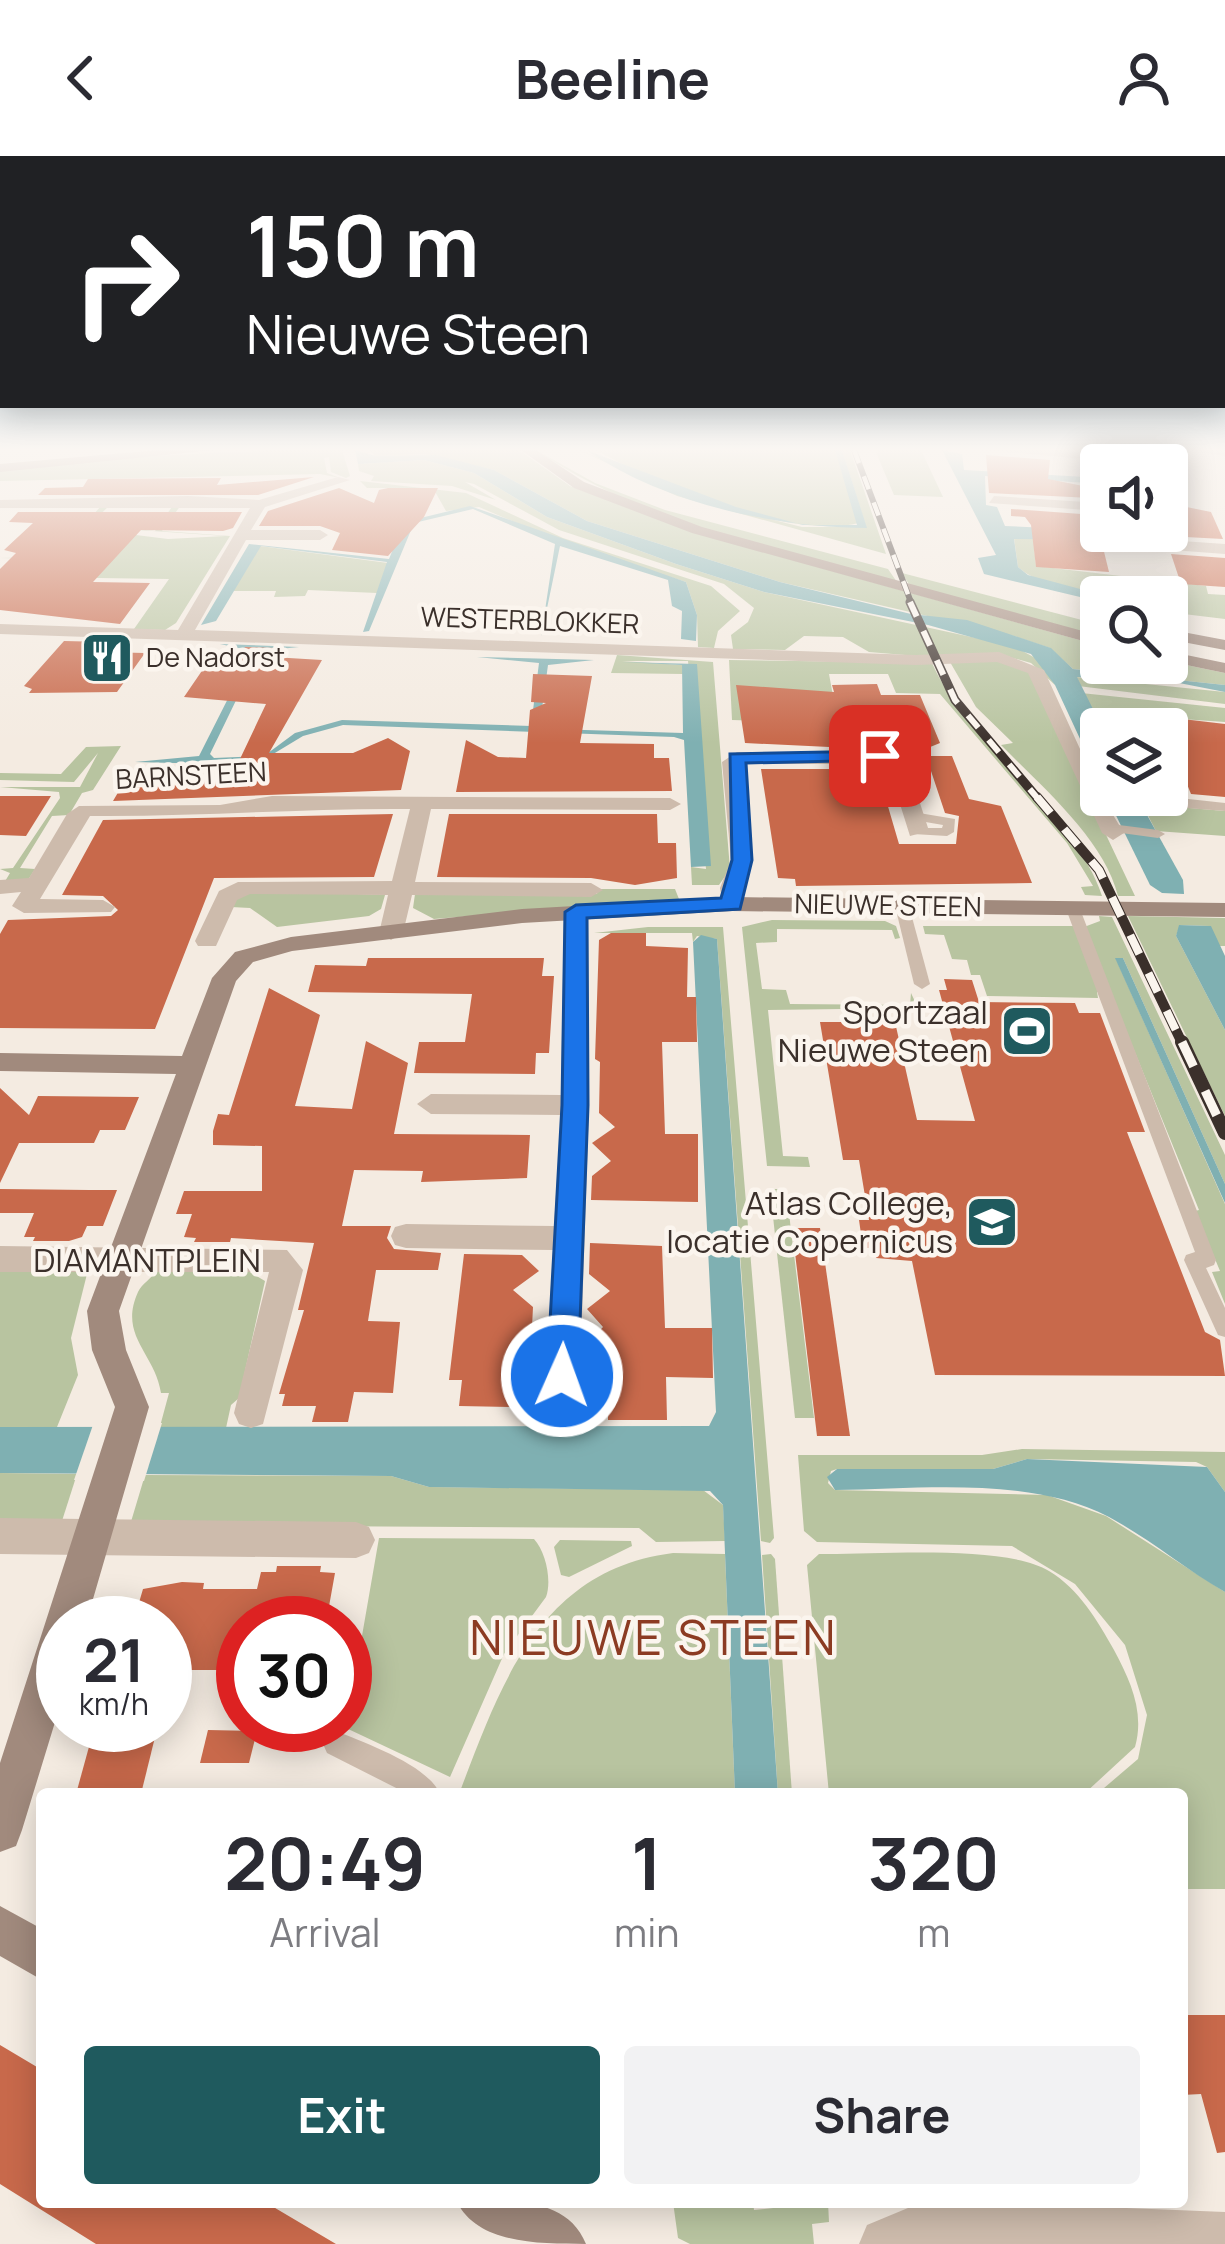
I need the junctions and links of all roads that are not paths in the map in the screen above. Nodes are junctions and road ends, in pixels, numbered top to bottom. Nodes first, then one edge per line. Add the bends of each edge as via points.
1 (234, 547) edge
2 (764, 547) edge
3 (827, 547) edge
4 (1080, 615) edge
5 (0, 629) edge
6 (1080, 635) edge
7 (189, 636) junction
8 (1188, 638) edge
9 (1225, 645) edge
10 (1188, 660) edge
11 (1225, 668) edge
12 (1080, 753) edge
13 (422, 803) junction
14 (1188, 804) edge
15 (670, 805) dead end
16 (1225, 807) edge
17 (1108, 816) edge
18 (916, 824) dead end
19 (1114, 830) joint
20 (1158, 834) dead end
21 (38, 884) junction
22 (0, 887) edge
23 (401, 888) junction
24 (584, 901) junction
25 (732, 904) junction
26 (902, 906) junction
27 (103, 907) dead end
28 (1073, 909) junction
29 (1225, 910) edge
30 (391, 933) junction
31 (207, 941) dead end
32 (922, 984) dead end
33 (0, 1062) edge
34 (193, 1065) junction
35 (431, 1104) dead end
36 (575, 1105) junction
37 (406, 1236) dead end
38 (567, 1238) junction
39 (0, 1259) edge
40 (126, 1259) junction
41 (1225, 1329) edge
42 (562, 1376) dead end
43 (250, 1413) dead end
44 (0, 1536) edge
45 (93, 1537) junction
46 (356, 1540) dead end
47 (74, 1596) edge
48 (36, 1716) edge
49 (353, 1752) edge
50 (421, 1788) edge
51 (0, 1830) edge
52 (0, 1929) edge
53 (36, 1952) edge
54 (494, 2208) edge
55 (1225, 2239) edge
56 (559, 2244) edge
57 (886, 2244) edge

1 - 7 street via 185,626
2 - 6 main road
3 - 4 main road
5 - 7 street, WESTERBLOKKER
7 - 12 street, WESTERBLOKKER via 998,657 1025,663
8 - 9 main road
10 - 11 main road
13 - 15 street, BARNSTEEN
13 - 21 street, BARNSTEEN via 86,810
13 - 23 street
14 - 16 lane
17 - 19 street
18 - 25 street via 898,766 887,758 736,758 742,860
19 - 20 lane
21 - 22 street
21 - 27 street via 24,906
23 - 24 street
23 - 30 street
23 - 31 street via 238,889
24 - 25 main road, NIEUWE STEEN
24 - 30 main road, NIEUWE STEEN
24 - 36 street
25 - 26 main road, NIEUWE STEEN
26 - 28 main road, NIEUWE STEEN
26 - 32 lane
28 - 29 main road, NIEUWE STEEN
28 - 41 lane via 1188,1204 1207,1259 1193,1260
30 - 34 main road, NIEUWE STEEN via 244,956 224,977
33 - 34 main road
34 - 40 main road, NIEUWE STEEN
35 - 36 street
36 - 38 street
37 - 38 street
38 - 42 street
39 - 40 street, DIAMANTPLEIN
40 - 43 street, DIAMANTPLEIN via 276,1259 287,1270
40 - 45 main road, NIEUWE STEEN via 103,1311 103,1337 132,1407
44 - 45 street
45 - 46 street
45 - 47 main road, NIEUWE STEEN
48 - 51 main road, NIEUWE STEEN
49 - 50 lane
52 - 53 main road
54 - 56 main road
55 - 57 street via 978,2229 920,2230

